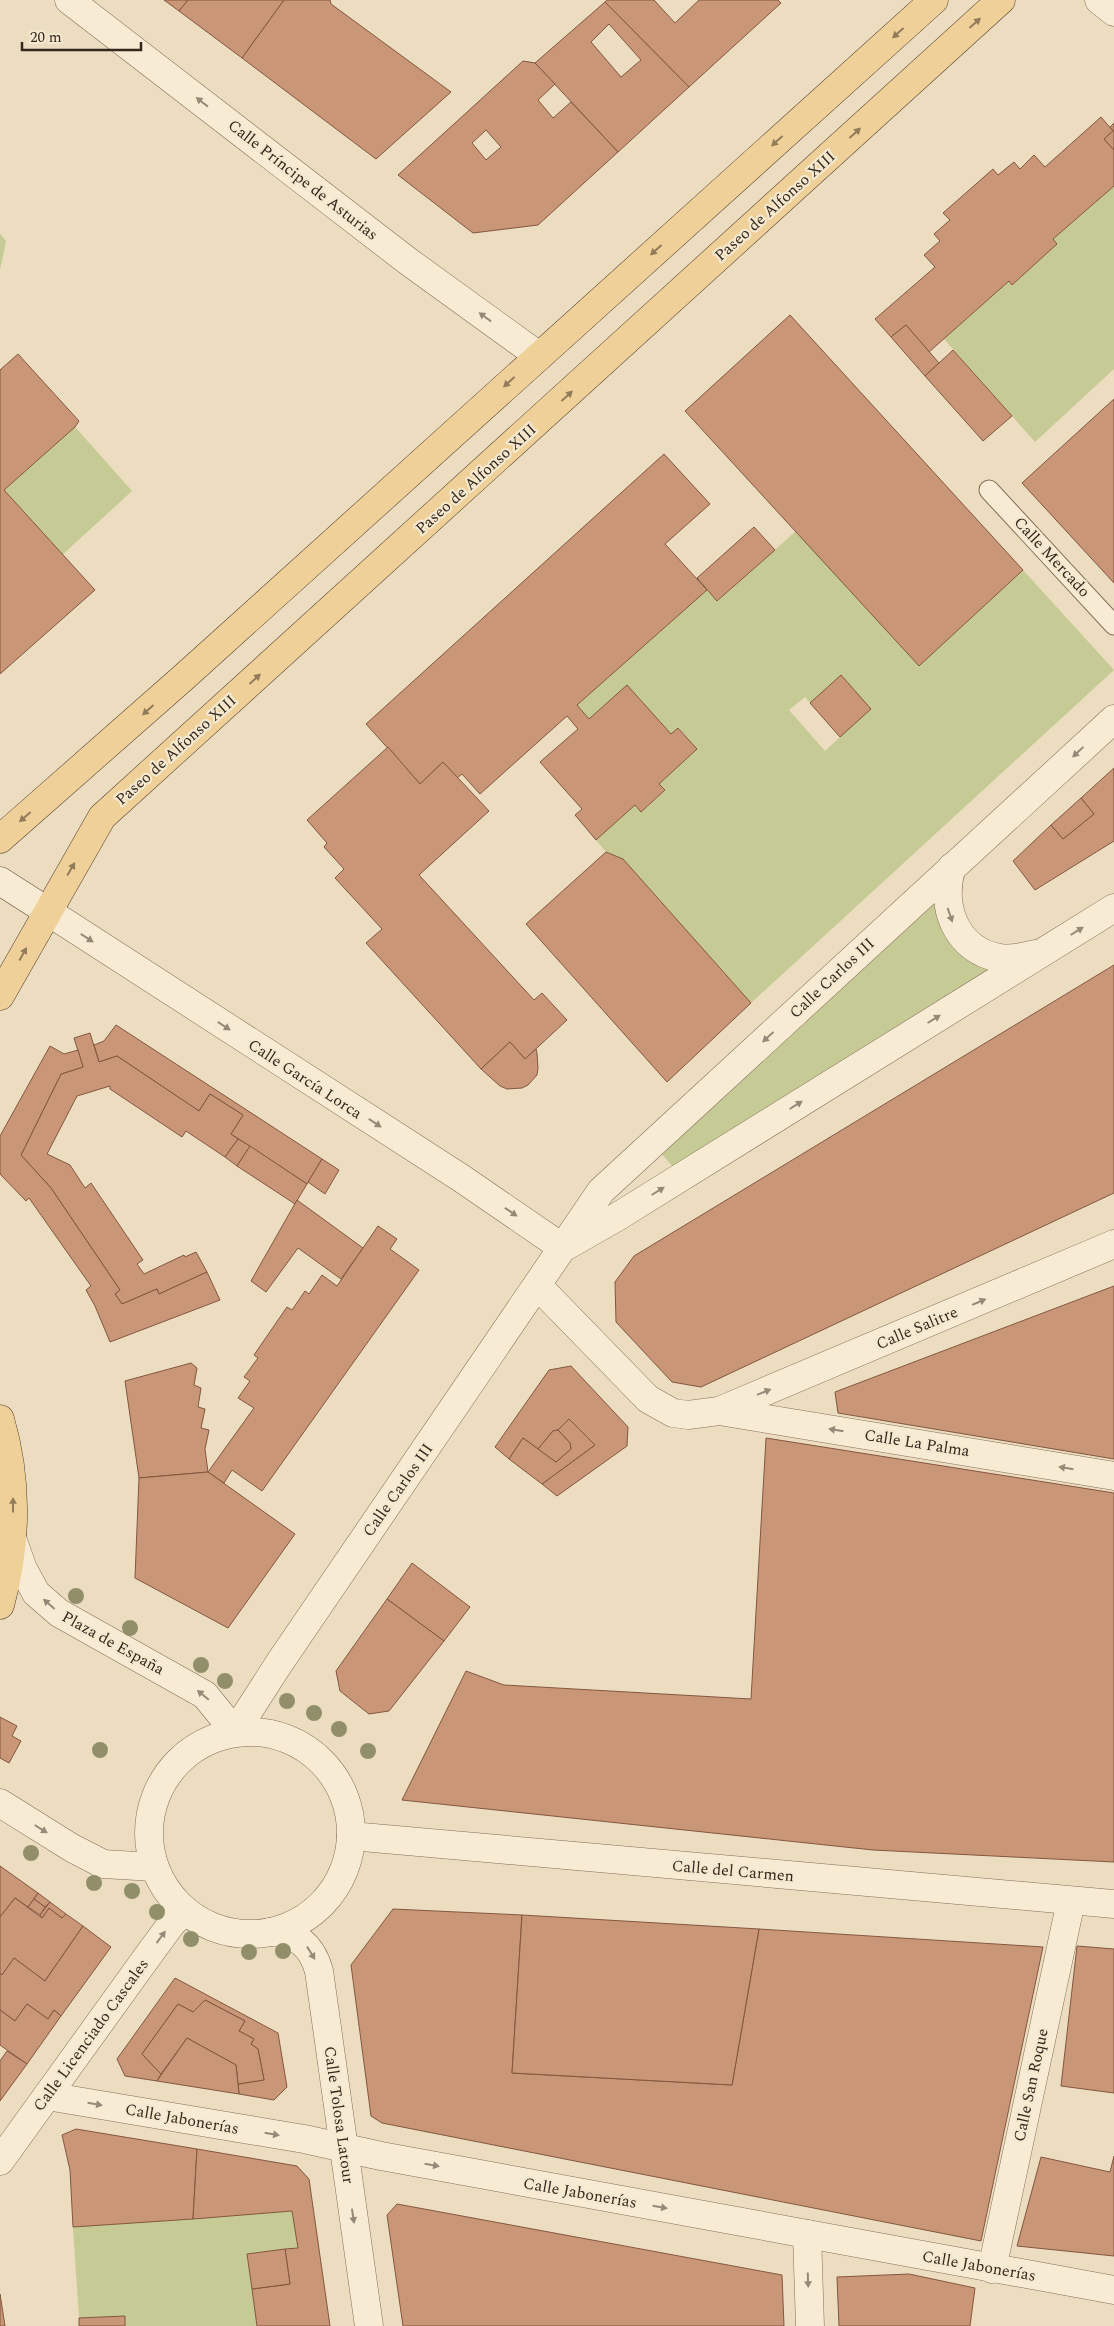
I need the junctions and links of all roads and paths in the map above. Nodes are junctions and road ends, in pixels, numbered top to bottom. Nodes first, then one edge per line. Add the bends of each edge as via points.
1 (69, 0) edge
2 (934, 0) edge
3 (1001, 0) edge
4 (1099, 0) edge
5 (1114, 12) edge
6 (539, 356) junction
7 (989, 490) dead end
8 (1114, 625) edge
9 (1114, 719) edge
10 (0, 839) edge
11 (952, 867) junction
12 (0, 881) edge
13 (1114, 908) edge
14 (46, 911) junction
15 (1040, 953) junction
16 (0, 996) edge
17 (1114, 1244) edge
18 (563, 1248) junction
19 (538, 1286) junction
20 (719, 1411) junction
21 (0, 1419) edge
22 (1114, 1476) edge
23 (12, 1538) junction
24 (0, 1606) edge
25 (234, 1732) junction
26 (0, 1803) edge
27 (351, 1836) junction
28 (154, 1868) junction
29 (1070, 1901) junction
30 (1114, 1904) edge
31 (185, 1911) junction
32 (270, 1932) junction
33 (47, 2096) junction
34 (343, 2147) junction
35 (0, 2162) edge
36 (807, 2234) junction
37 (992, 2268) junction
38 (1114, 2290) edge
39 (369, 2326) edge
40 (810, 2326) edge

6 -> 1 street, Calle Príncipe de Asturias via 409,262
2 -> 6 main road
14 -> 3 main road, Paseo de Alfonso XIII via 102,817
4 - 5 street
6 -> 10 main road
7 - 8 lane, Calle Mercado
9 -> 11 street, Calle Carlos III
11 -> 15 street via 947,882 948,910 960,934 970,945 999,958 1015,959
11 -> 18 street, Calle Carlos III via 601,1191
12 - 14 street, Calle García Lorca
15 -> 13 street, Calle Carlos III
16 -> 14 main road, Paseo de Alfonso XIII
14 -> 18 street, Calle García Lorca via 461,1178
18 -> 15 street, Calle Carlos III
20 -> 17 street, Calle Salitre
18 - 19 street, Calle Carlos III
19 - 20 street via 648,1400 666,1410 688,1415
19 - 25 street, Calle Carlos III
22 -> 20 street, Calle La Palma
23 -> 21 main road, Plaza de España via 13,1492
23 - 24 main road, Plaza de España
25 -> 23 street, Plaza de España via 205,1695 53,1608 36,1593
25 - 27 street via 278,1735 311,1751 329,1768 342,1789 349,1811
25 - 28 street via 190,1751 177,1762 158,1788 149,1820
26 -> 28 street via 103,1864
27 - 29 street, Calle del Carmen
27 - 32 street via 347,1862 327,1898 307,1916
28 - 31 street via 167,1893
29 - 30 street, Calle del Carmen
29 - 37 street, Calle San Roque
31 - 32 street via 225,1931 244,1934
33 -> 31 street, Calle Licenciado Cascales via 161,1938
32 -> 34 street, Calle Tolosa Latour via 282,1932 302,1941 316,1960
33 -> 34 street, Calle Jabonerías
33 - 35 street, Calle Licenciado Cascales
34 -> 36 street, Calle Jabonerías
34 -> 39 street, Calle Tolosa Latour
36 - 37 street, Calle Jabonerías
36 -> 40 street
37 - 38 street, Calle Jabonerías

